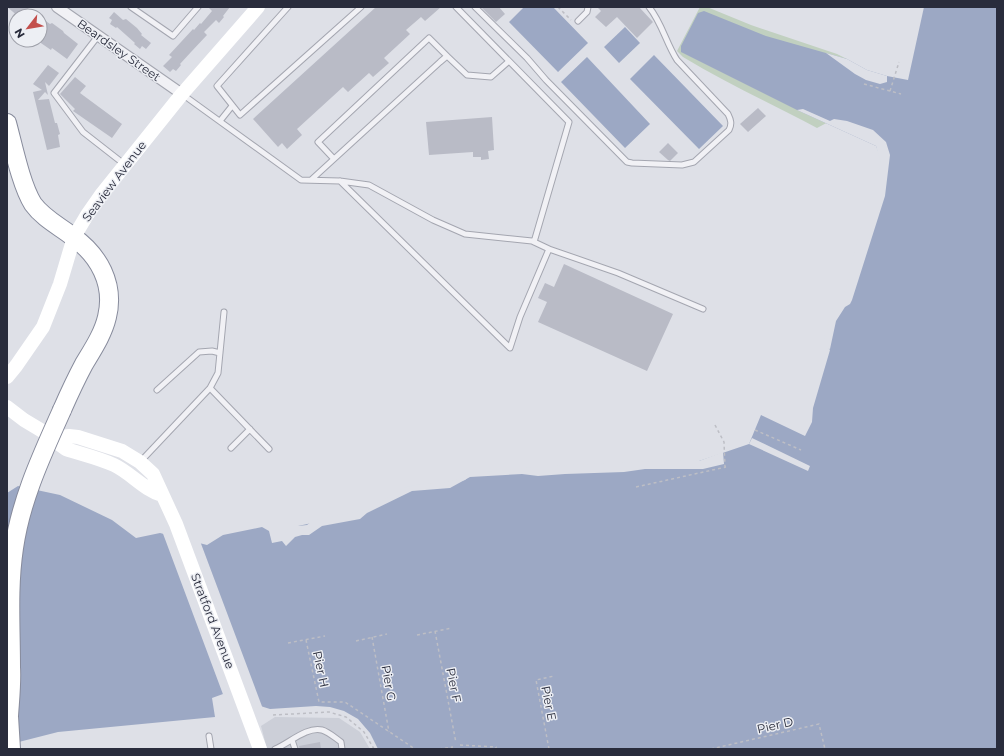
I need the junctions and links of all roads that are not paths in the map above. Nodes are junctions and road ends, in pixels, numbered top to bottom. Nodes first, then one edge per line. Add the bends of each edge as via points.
1 (131, 7) edge
2 (198, 7) edge
3 (258, 7) edge
4 (288, 7) edge
5 (360, 7) edge
6 (456, 7) edge
7 (475, 7) edge
8 (588, 7) edge
9 (649, 7) edge
10 (63, 9) edge
11 (576, 23) road end
12 (98, 36) junction
13 (447, 56) junction
14 (508, 62) junction
15 (182, 94) junction
16 (232, 106) junction
17 (220, 121) junction
18 (7, 123) edge
19 (334, 159) junction
20 (125, 164) junction
21 (311, 180) junction
22 (340, 181) junction
23 (74, 237) junction
24 (534, 242) junction
25 (549, 249) junction
26 (703, 309) dead end
27 (224, 312) dead end
28 (220, 353) junction
29 (7, 377) edge
30 (210, 388) junction
31 (157, 390) dead end
32 (7, 407) edge
33 (250, 429) junction
34 (54, 438) junction
35 (231, 448) dead end
36 (269, 449) dead end
37 (140, 462) junction
38 (162, 494) junction
39 (7, 692) edge
40 (9, 716) junction
41 (209, 736) dead end
42 (292, 740) junction
43 (11, 749) edge
44 (211, 749) edge
45 (260, 749) edge
46 (275, 749) edge
47 (296, 749) edge
48 (342, 749) edge

1 - 2 lane via 173,36
3 - 15 main road, Seaview Avenue
4 - 16 lane via 217,86
5 - 16 lane via 240,115
6 - 14 lane
7 - 9 lane via 627,162 688,164 698,159 729,130 730,119 677,60 660,23
8 - 11 lane via 587,12
10 - 12 street, Beardsley Street
12 - 15 street, Beardsley Street
12 - 20 lane via 54,93 83,132
13 - 14 lane via 467,75 491,77
13 - 19 lane
13 - 19 lane via 429,38 318,142
14 - 24 lane via 569,122
15 - 17 lane
15 - 20 main road, Seaview Avenue
16 - 17 lane
17 - 21 lane via 301,180
18 - 23 highway via 32,203 42,214
19 - 21 lane
20 - 23 main road, Seaview Avenue
21 - 22 lane
22 - 24 lane via 370,185 433,220 465,234
22 - 25 lane via 510,348 520,317
23 - 29 main road, Seaview Avenue via 60,284 43,326
23 - 40 highway, bridge via 91,252 102,268 108,289 108,308 103,329 62,410 27,495 20,520 14,547 10,589 12,668
24 - 25 lane
25 - 26 lane via 618,273
27 - 28 lane
28 - 30 lane via 218,373
28 - 31 lane via 199,352
30 - 33 lane
30 - 37 lane
32 - 34 main road
33 - 35 lane
33 - 36 lane
34 - 37 main road, Stratford Avenue via 78,437 122,451
34 - 38 main road via 66,449 114,465 148,489
37 - 38 main road, Stratford Avenue via 153,474
38 - 45 main road, Stratford Avenue via 176,524
39 - 40 highway, bridge
40 - 43 highway
41 - 44 lane
42 - 46 lane
42 - 47 lane
42 - 48 lane via 310,730 321,730 341,742

